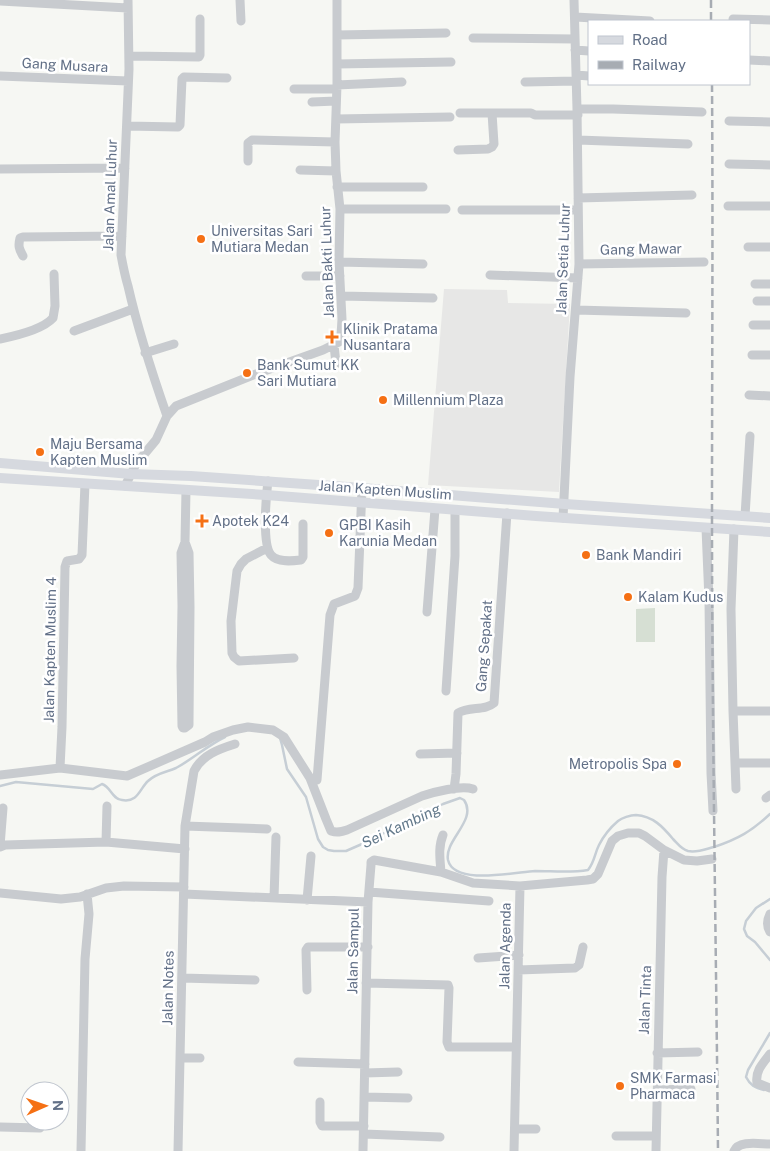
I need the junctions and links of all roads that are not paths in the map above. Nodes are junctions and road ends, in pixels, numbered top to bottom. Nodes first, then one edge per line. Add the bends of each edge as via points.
1 (240, 0) edge
2 (337, 0) edge
3 (574, 0) edge
4 (0, 1) edge
5 (128, 4) edge
6 (575, 16) junction
7 (200, 19) dead end
8 (733, 19) dead end
9 (635, 20) edge
10 (770, 20) edge
11 (240, 21) dead end
12 (446, 34) dead end
13 (337, 35) junction
14 (473, 38) dead end
15 (575, 39) junction
16 (575, 50) junction
17 (588, 51) edge
18 (128, 56) junction
19 (750, 60) edge
20 (770, 61) edge
21 (450, 62) dead end
22 (337, 64) junction
23 (0, 76) edge
24 (588, 76) edge
25 (228, 78) dead end
26 (576, 78) junction
27 (128, 81) junction
28 (402, 82) dead end
29 (525, 82) dead end
30 (337, 87) junction
31 (294, 90) dead end
32 (336, 101) junction
33 (312, 102) dead end
34 (578, 112) junction
35 (702, 112) dead end
36 (460, 113) dead end
37 (492, 113) junction
38 (450, 117) dead end
39 (336, 119) junction
40 (728, 121) dead end
41 (770, 122) edge
42 (126, 126) junction
43 (578, 140) junction
44 (335, 142) junction
45 (688, 144) dead end
46 (458, 150) dead end
47 (248, 161) dead end
48 (729, 164) dead end
49 (770, 165) edge
50 (125, 168) junction
51 (0, 169) edge
52 (300, 170) dead end
53 (336, 171) junction
54 (337, 187) junction
55 (423, 187) dead end
56 (692, 195) dead end
57 (578, 198) junction
58 (728, 206) dead end
59 (770, 206) edge
60 (340, 209) junction
61 (446, 209) dead end
62 (462, 210) dead end
63 (578, 210) junction
64 (122, 236) junction
65 (748, 247) dead end
66 (770, 247) edge
67 (23, 256) dead end
68 (339, 262) junction
69 (704, 262) dead end
70 (423, 264) dead end
71 (579, 264) junction
72 (54, 274) dead end
73 (490, 275) dead end
74 (306, 276) dead end
75 (340, 276) junction
76 (578, 278) junction
77 (755, 284) dead end
78 (770, 284) edge
79 (341, 296) junction
80 (433, 298) dead end
81 (757, 301) dead end
82 (770, 301) edge
83 (133, 309) junction
84 (576, 310) junction
85 (686, 313) dead end
86 (753, 325) dead end
87 (770, 325) edge
88 (74, 332) dead end
89 (0, 339) edge
90 (174, 344) dead end
91 (334, 345) junction
92 (146, 353) junction
93 (752, 355) dead end
94 (770, 356) edge
95 (336, 364) dead end
96 (750, 395) dead end
97 (770, 396) edge
98 (167, 416) junction
99 (750, 436) dead end
100 (0, 463) edge
101 (131, 474) junction
102 (0, 478) edge
103 (268, 481) junction
104 (85, 484) junction
105 (125, 486) junction
106 (362, 488) junction
107 (186, 490) junction
108 (266, 495) junction
109 (362, 502) junction
110 (564, 504) junction
111 (435, 509) junction
112 (455, 510) junction
113 (507, 513) junction
114 (745, 516) junction
115 (564, 518) junction
116 (770, 518) edge
117 (303, 524) dead end
118 (706, 528) junction
119 (734, 529) junction
120 (770, 532) edge
121 (267, 548) junction
122 (427, 612) dead end
123 (294, 658) dead end
124 (185, 666) junction
125 (446, 691) dead end
126 (736, 712) junction
127 (770, 712) edge
128 (235, 744) dead end
129 (457, 753) junction
130 (420, 754) dead end
131 (770, 763) edge
132 (735, 764) junction
133 (60, 768) junction
134 (0, 775) edge
135 (316, 780) dead end
136 (454, 789) junction
137 (472, 789) dead end
138 (736, 789) dead end
139 (107, 806) dead end
140 (3, 808) dead end
141 (713, 811) dead end
142 (185, 826) junction
143 (267, 830) dead end
144 (443, 835) dead end
145 (276, 837) dead end
146 (106, 842) junction
147 (0, 847) edge
148 (185, 849) junction
149 (664, 850) junction
150 (311, 856) dead end
151 (712, 859) dead end
152 (442, 872) junction
153 (520, 886) junction
154 (184, 891) junction
155 (369, 892) junction
156 (0, 893) edge
157 (87, 894) junction
158 (274, 898) junction
159 (306, 900) junction
160 (489, 901) dead end
161 (368, 902) junction
162 (770, 914) edge
163 (770, 932) edge
164 (368, 947) junction
165 (583, 947) dead end
166 (518, 955) junction
167 (478, 958) dead end
168 (518, 970) junction
169 (182, 978) junction
170 (255, 980) dead end
171 (366, 983) junction
172 (307, 990) dead end
173 (516, 1047) junction
174 (698, 1052) dead end
175 (657, 1053) junction
176 (770, 1054) edge
177 (180, 1058) junction
178 (200, 1058) dead end
179 (298, 1062) dead end
180 (365, 1069) junction
181 (398, 1072) dead end
182 (691, 1088) dead end
183 (770, 1088) edge
184 (658, 1090) junction
185 (364, 1097) junction
186 (408, 1098) dead end
187 (320, 1102) dead end
188 (0, 1127) edge
189 (20, 1128) edge
190 (515, 1129) junction
191 (536, 1129) dead end
192 (364, 1130) junction
193 (616, 1136) dead end
194 (656, 1136) junction
195 (440, 1137) dead end
196 (770, 1144) edge
197 (81, 1151) edge
198 (178, 1151) edge
199 (363, 1151) edge
200 (514, 1151) edge
201 (656, 1151) edge
202 (734, 1151) edge

1 - 11 street
2 - 13 street, Jalan Bakti Luhur
3 - 6 street, Jalan Setia Luhur
4 - 5 street
5 - 18 street, Jalan Amal Luhur
6 - 9 street
6 - 15 street, Jalan Setia Luhur
7 - 18 street via 199,57
8 - 10 street
12 - 13 street
13 - 22 street, Jalan Bakti Luhur
14 - 15 street
15 - 16 street, Jalan Setia Luhur
16 - 17 street
16 - 26 street, Jalan Setia Luhur
18 - 27 street, Jalan Amal Luhur
19 - 20 street
21 - 22 street
22 - 30 street, Jalan Bakti Luhur
23 - 27 street, Gang Musara
24 - 26 street
25 - 42 street via 184,77 178,127
26 - 29 street
26 - 34 street, Jalan Setia Luhur
27 - 42 street, Jalan Amal Luhur
28 - 30 street
30 - 31 street
30 - 32 street, Jalan Bakti Luhur
32 - 33 street
32 - 39 street, Jalan Bakti Luhur
34 - 35 street via 613,109
34 - 37 street via 540,115
34 - 43 street, Jalan Setia Luhur
36 - 37 street
37 - 46 street via 492,147
38 - 39 street
39 - 44 street, Jalan Bakti Luhur
40 - 41 street
42 - 50 street, Jalan Amal Luhur
43 - 45 street
43 - 57 street, Jalan Setia Luhur
44 - 47 street via 252,140 248,143
44 - 53 street, Jalan Bakti Luhur
48 - 49 street
50 - 51 street
50 - 64 street, Jalan Amal Luhur
52 - 53 street
53 - 54 street, Jalan Bakti Luhur
54 - 55 street
54 - 60 street, Jalan Bakti Luhur
56 - 57 street
57 - 63 street, Jalan Setia Luhur
58 - 59 street
60 - 61 street
60 - 68 street, Jalan Bakti Luhur
62 - 63 street
63 - 71 street, Jalan Setia Luhur
64 - 67 street via 23,237 19,243
64 - 83 street, Jalan Amal Luhur via 123,270
65 - 66 street
68 - 70 street
68 - 75 street, Jalan Bakti Luhur
69 - 71 street, Gang Mawar
71 - 76 street, Jalan Setia Luhur
72 - 89 street via 53,318 24,333
73 - 76 street
74 - 75 street
75 - 79 street, Jalan Bakti Luhur
76 - 84 street, Jalan Setia Luhur
77 - 78 street
79 - 80 street
79 - 91 street, Jalan Bakti Luhur via 341,336
81 - 82 street
83 - 88 street
83 - 92 street, Jalan Amal Luhur
84 - 85 street
84 - 110 street, Jalan Setia Luhur
86 - 87 street
90 - 92 street
91 - 95 street
91 - 98 street via 176,406
92 - 98 street, Jalan Amal Luhur
93 - 94 street
96 - 97 street
98 - 101 street via 156,440
99 - 114 street
100 - 101 main road, Jalan Kapten Muslim
101 - 103 main road, Jalan Kapten Muslim
101 - 105 street
102 - 104 main road, Jalan Kapten Muslim
103 - 106 main road, Jalan Kapten Muslim
103 - 108 street
104 - 105 main road, Jalan Kapten Muslim
104 - 133 street, Jalan Kapten Muslim 4 via 82,555 79,559 67,561 65,567
105 - 107 main road, Jalan Kapten Muslim
106 - 109 street
106 - 110 main road, Jalan Kapten Muslim
107 - 108 main road, Jalan Kapten Muslim
107 - 124 street via 185,542 181,553 186,607
108 - 109 main road, Jalan Kapten Muslim
108 - 121 street
109 - 111 main road, Jalan Kapten Muslim
109 - 135 street via 358,588 355,596 334,604 330,615
110 - 114 main road, Jalan Kapten Muslim
110 - 115 street, Jalan Setia Luhur
111 - 112 main road, Jalan Kapten Muslim
111 - 122 street
112 - 113 main road, Jalan Kapten Muslim
112 - 125 street
113 - 115 main road, Jalan Kapten Muslim
113 - 129 street, Gang Sepakat via 494,703 458,713
114 - 116 main road, Jalan Kapten Muslim
115 - 118 main road, Jalan Kapten Muslim
117 - 121 street via 303,557 300,560 279,560
118 - 119 main road, Jalan Kapten Muslim
118 - 141 street
119 - 120 main road, Jalan Kapten Muslim
119 - 126 street via 731,609
121 - 123 street via 246,559 237,571 231,621 232,653 239,661
124 - 124 street via 189,725 183,728 182,726
126 - 127 street
126 - 132 street
128 - 142 street, Jalan Notes via 197,764
129 - 130 street
129 - 136 street, Gang Sepakat
131 - 132 street
132 - 138 street
133 - 134 street
133 - 136 street via 127,776 233,730 260,727 284,737 310,778 331,831 347,830 432,792
136 - 137 street
139 - 146 street
140 - 147 street
142 - 143 street
142 - 148 street, Jalan Notes
144 - 152 street via 439,852
145 - 158 street
146 - 147 street via 5,844
146 - 148 street
148 - 154 street, Jalan Notes
149 - 151 street via 684,860
149 - 153 street, Jalan Agenda via 639,833 628,833 612,841 593,879
149 - 175 street, Jalan Tinta
150 - 159 street
152 - 153 street via 473,883
152 - 155 street, Jalan Sampul via 374,860 370,865
153 - 166 street, Jalan Agenda
154 - 157 street via 124,886
154 - 158 street
154 - 169 street, Jalan Notes
155 - 160 street
155 - 161 street, Jalan Sampul
156 - 157 street via 61,899
157 - 197 street
158 - 159 street
159 - 161 street
161 - 164 street, Jalan Sampul
162 - 163 street via 767,921
164 - 171 street, Jalan Sampul
164 - 172 street via 308,947
165 - 168 street via 579,965 575,968
166 - 167 street
166 - 168 street, Jalan Agenda
168 - 173 street, Jalan Agenda
169 - 170 street
169 - 177 street, Jalan Notes
171 - 173 street via 448,985 449,1046
171 - 180 street, Jalan Sampul
173 - 190 street, Jalan Agenda
174 - 175 street
175 - 184 street, Jalan Tinta
176 - 183 street via 756,1078 757,1083
177 - 178 street
177 - 198 street, Jalan Notes
179 - 180 street
180 - 181 street
180 - 185 street, Jalan Sampul
182 - 184 street
184 - 194 street, Jalan Tinta
185 - 186 street
185 - 192 street, Jalan Sampul
187 - 192 street via 322,1126
188 - 189 street
190 - 191 street
190 - 200 street, Jalan Agenda
192 - 195 street
192 - 199 street, Jalan Sampul
193 - 194 street
194 - 201 street, Jalan Tinta
196 - 202 street via 743,1144

